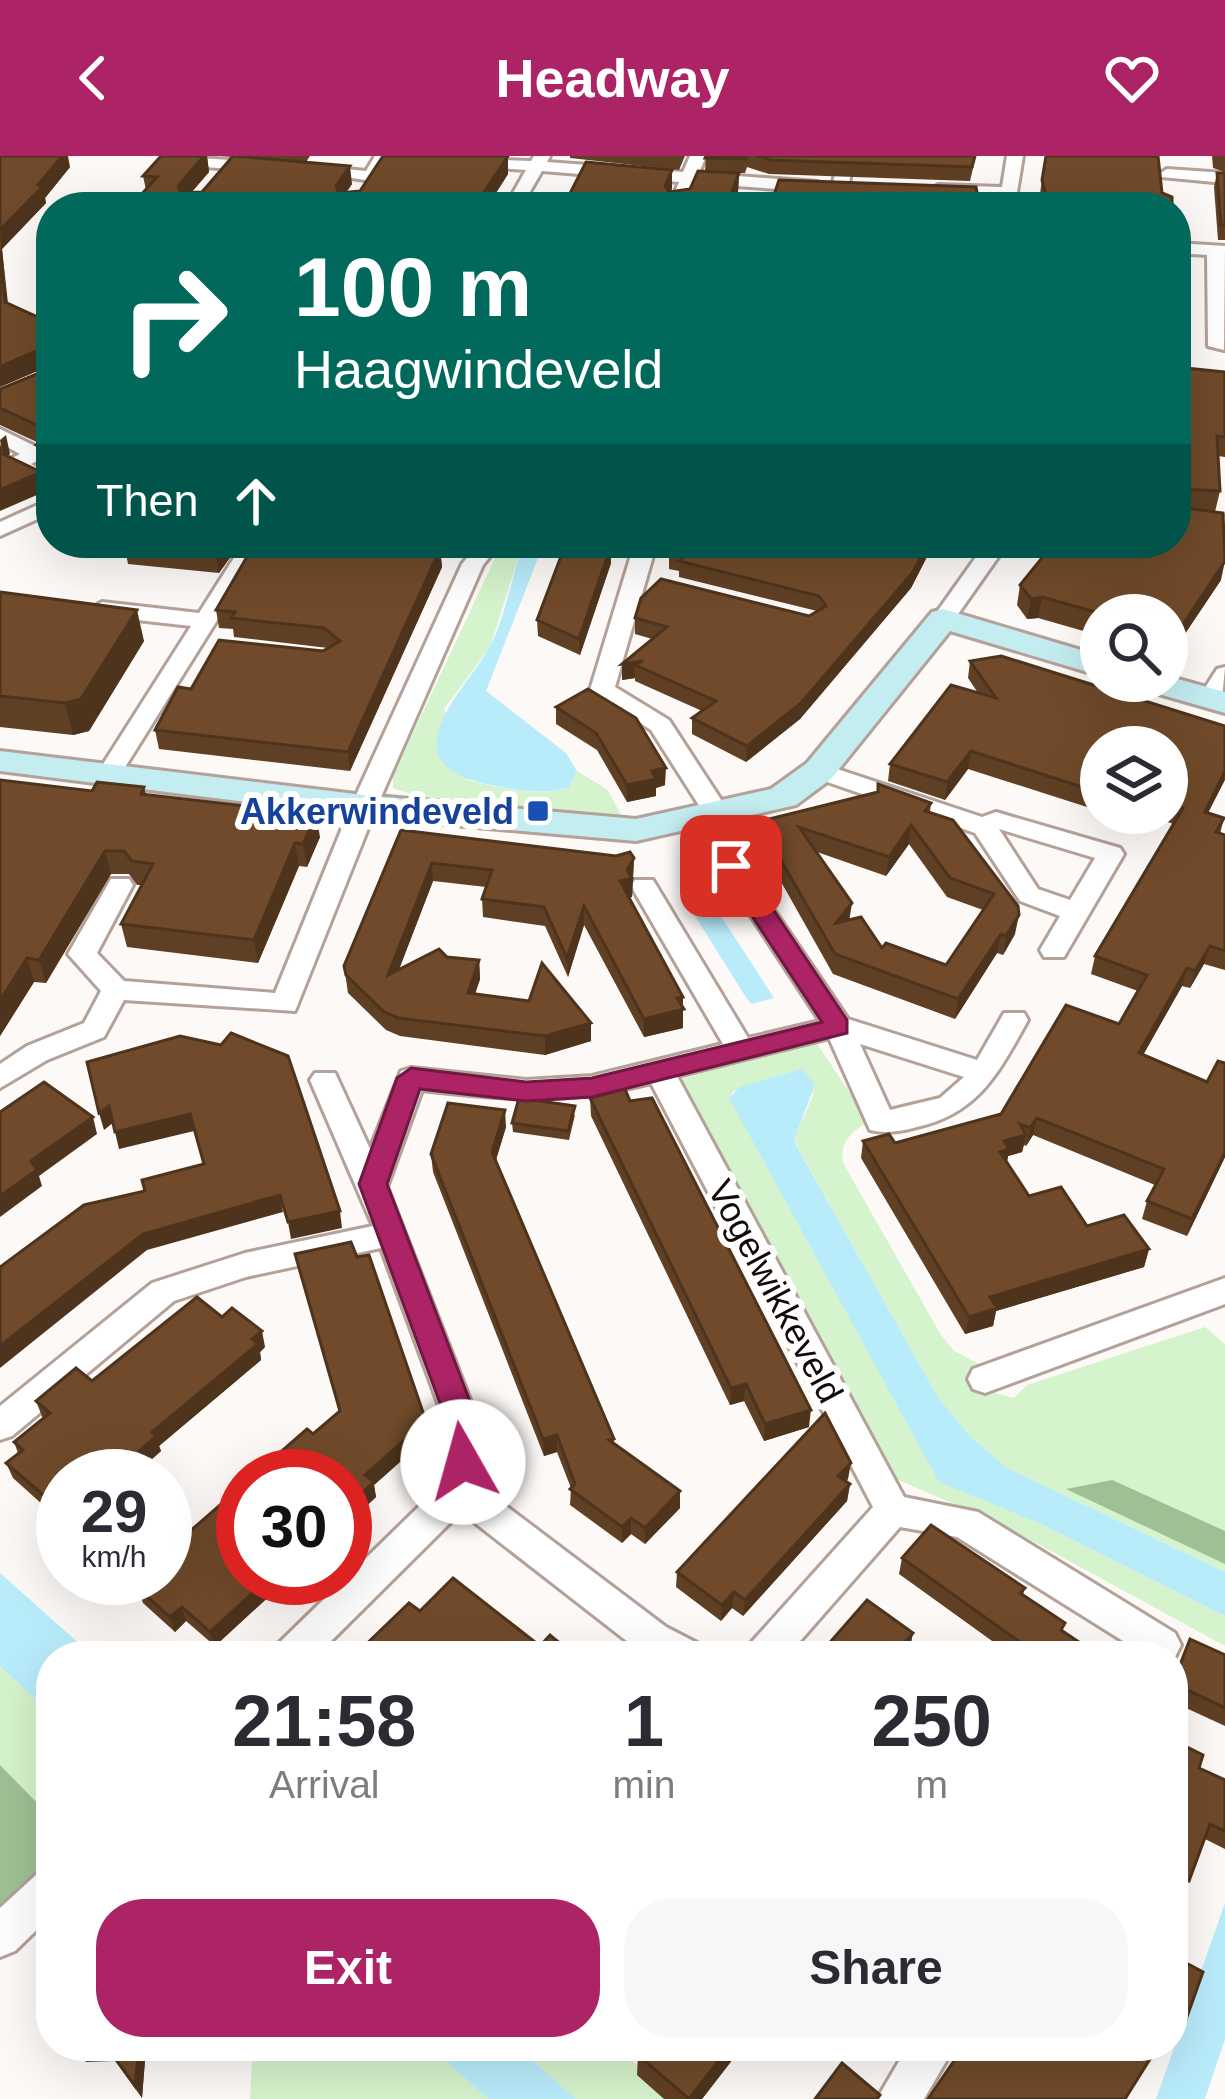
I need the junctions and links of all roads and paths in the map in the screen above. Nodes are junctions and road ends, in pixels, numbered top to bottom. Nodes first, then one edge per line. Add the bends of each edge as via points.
1 (383, 156) edge
2 (405, 156) edge
3 (698, 156) edge
4 (846, 156) edge
5 (1015, 156) edge
6 (164, 158) edge
7 (539, 161) edge
8 (277, 168) edge
9 (300, 170) edge
10 (1168, 173) edge
11 (690, 178) junction
12 (1225, 178) edge
13 (865, 189) edge
14 (922, 190) edge
15 (521, 192) edge
16 (684, 192) edge
17 (796, 192) edge
18 (843, 192) edge
19 (857, 192) edge
20 (942, 192) edge
21 (1012, 192) edge
22 (1191, 249) edge
23 (1221, 251) edge
24 (1217, 346) dead end
25 (0, 435) edge
26 (7, 460) edge
27 (36, 475) edge
28 (36, 512) edge
29 (1191, 520) edge
30 (1225, 523) edge
31 (0, 530) edge
32 (245, 558) edge
33 (478, 558) edge
34 (650, 558) edge
35 (985, 558) edge
36 (68, 605) edge
37 (943, 619) junction
38 (203, 620) junction
39 (1080, 660) edge
40 (1188, 687) edge
41 (1220, 692) edge
42 (0, 761) edge
43 (819, 771) junction
44 (110, 772) junction
45 (364, 806) junction
46 (716, 812) junction
47 (984, 827) junction
48 (731, 866) dead end
49 (120, 885) dead end
50 (644, 886) dead end
51 (1076, 912) junction
52 (1054, 950) dead end
53 (116, 989) junction
54 (1014, 1020) dead end
55 (838, 1027) junction
56 (741, 1051) junction
57 (660, 1071) junction
58 (984, 1073) junction
59 (0, 1078) edge
60 (325, 1079) dead end
61 (373, 1184) junction
62 (392, 1234) junction
63 (1225, 1291) edge
64 (985, 1379) dead end
65 (0, 1426) edge
66 (459, 1490) junction
67 (893, 1510) junction
68 (306, 1641) edge
69 (649, 1641) edge
70 (777, 1641) edge
71 (1156, 1641) edge
72 (36, 1902) edge
73 (0, 1936) edge
74 (923, 2061) edge
75 (899, 2099) edge

1 - 9 street via 365,183
2 - 7 street
3 - 11 street
4 - 18 street
5 - 21 street
6 - 8 street via 224,171
7 - 11 street
7 - 15 street
10 - 12 street
11 - 16 street
11 - 17 street
13 - 19 street
14 - 20 street
22 - 23 street
23 - 24 street
25 - 26 street via 36,454
26 - 27 street
28 - 31 street
29 - 30 street
32 - 38 street
33 - 45 street
34 - 46 street via 648,581 602,690 660,724
35 - 37 street
36 - 38 street
37 - 39 street
37 - 43 street
38 - 44 street via 199,644
40 - 41 street
42 - 44 street
43 - 46 street via 782,797
43 - 47 street
44 - 45 street
45 - 46 street via 611,832
45 - 53 street via 285,1004
47 - 51 street via 1029,895
47 - 51 street via 996,820 1111,854
48 - 55 street
49 - 53 street via 82,954
50 - 56 street
51 - 52 street
53 - 59 street via 94,1030
54 - 58 street
55 - 56 street
55 - 58 street
55 - 58 street via 881,1122 930,1118 964,1100
56 - 57 street
57 - 61 street via 592,1088 526,1091 411,1078
57 - 67 street, Vogelwikkeveld
60 - 61 street
61 - 62 street
62 - 65 street via 245,1265 163,1292
62 - 66 street via 466,1433
63 - 64 street
66 - 68 street
66 - 69 street
67 - 70 street
67 - 71 street via 965,1523
72 - 73 street
74 - 75 street

